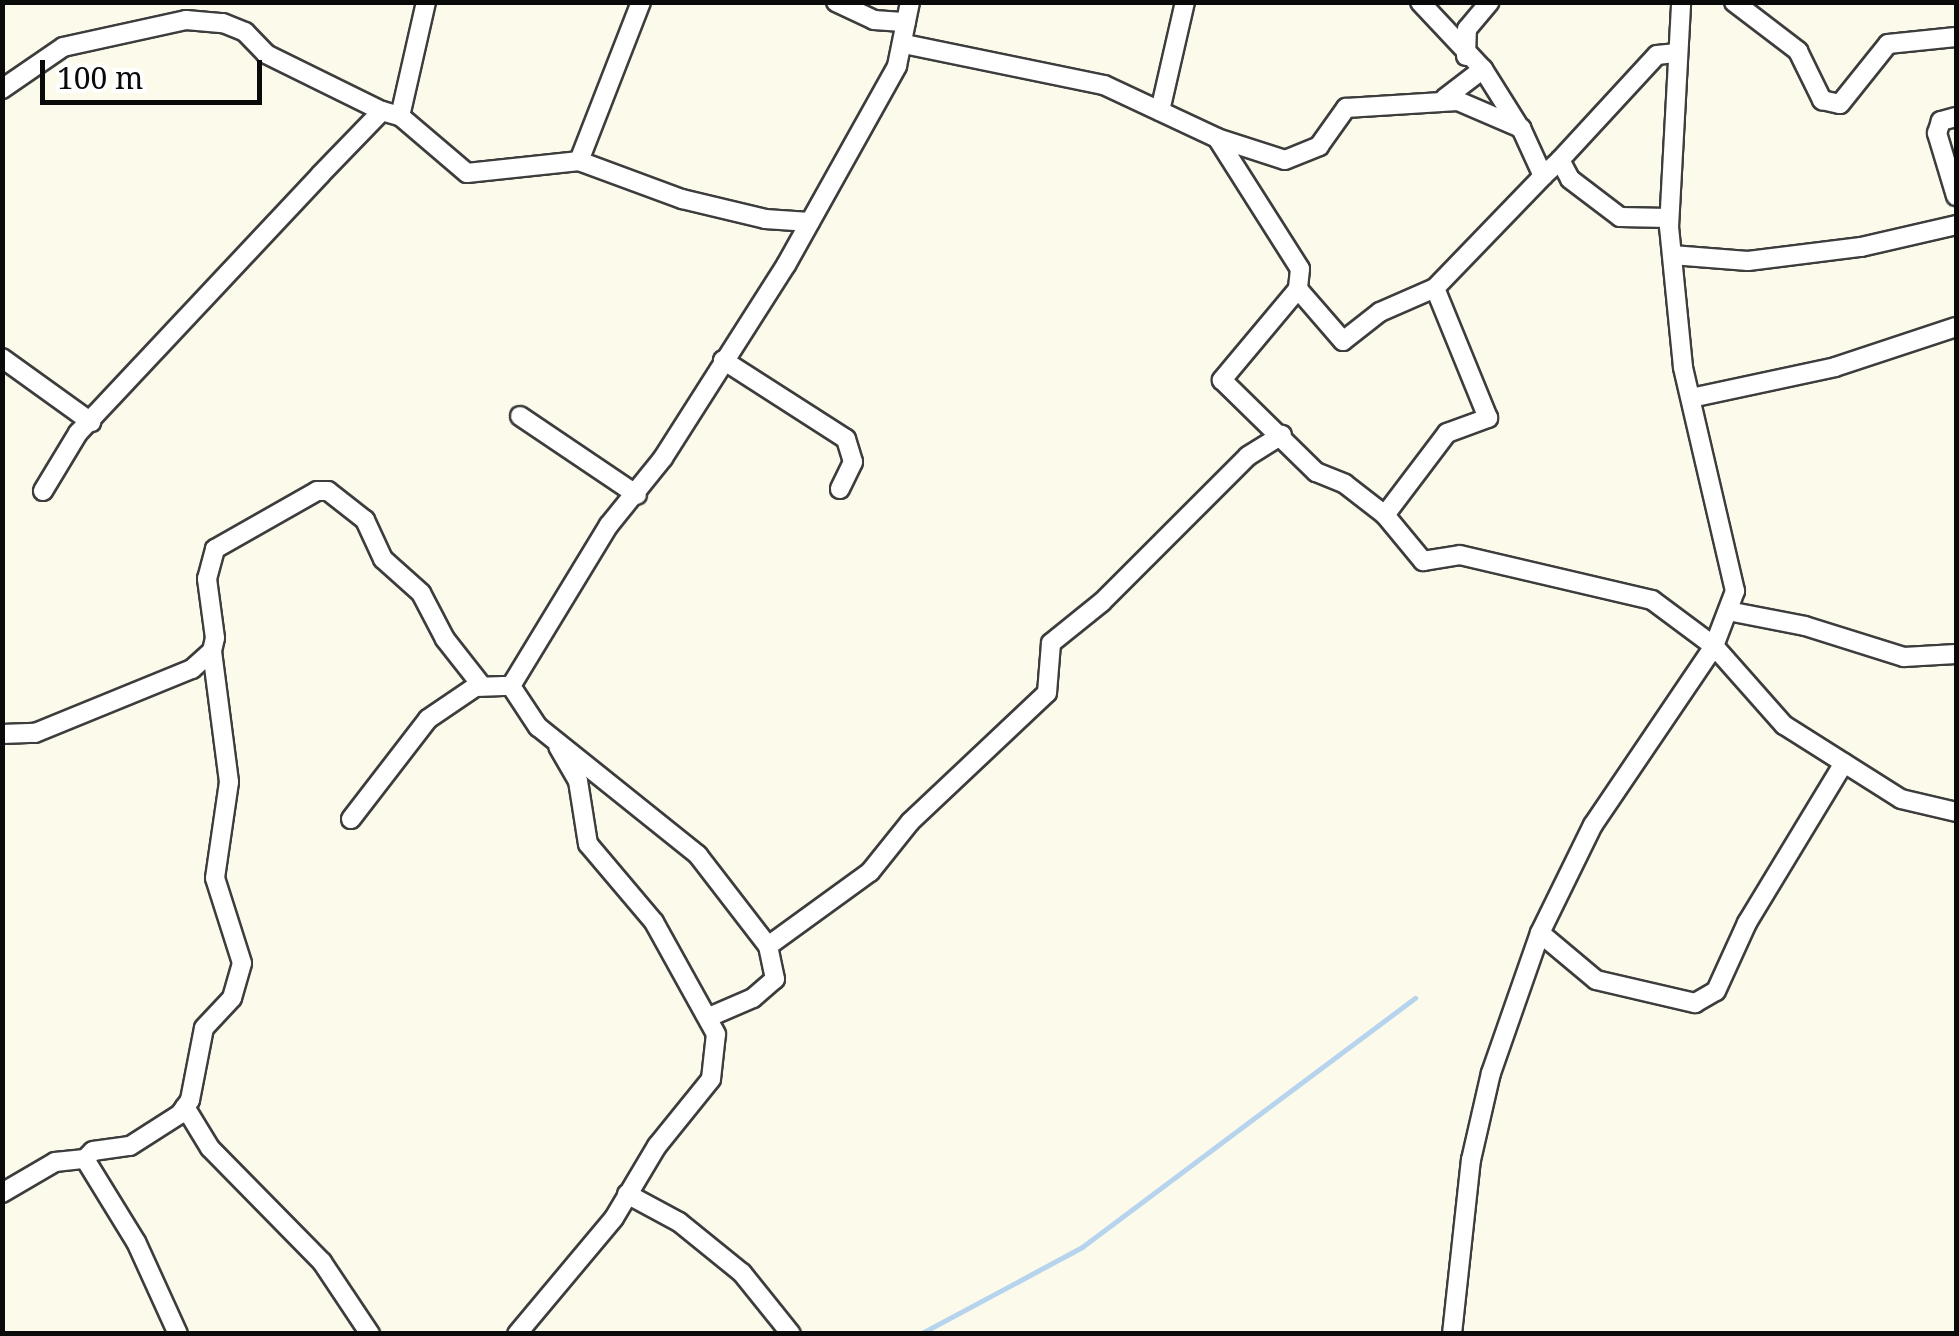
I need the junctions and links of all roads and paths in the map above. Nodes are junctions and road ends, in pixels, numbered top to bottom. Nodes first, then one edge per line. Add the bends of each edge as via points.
1 (426, 2) edge
2 (640, 2) edge
3 (836, 2) edge
4 (910, 2) edge
5 (1185, 2) edge
6 (1420, 2) edge
7 (1490, 2) edge
8 (1681, 2) edge
9 (1734, 2) edge
10 (906, 22) junction
11 (1956, 36) edge
12 (904, 44) junction
13 (1677, 52) junction
14 (1466, 56) junction
15 (1483, 69) junction
16 (2, 89) edge
17 (1446, 98) junction
18 (1160, 111) junction
19 (391, 114) junction
20 (1956, 116) edge
21 (1521, 128) junction
22 (1217, 138) junction
23 (1560, 160) junction
24 (578, 161) junction
25 (1543, 176) junction
26 (1956, 196) edge
27 (1669, 218) junction
28 (810, 222) junction
29 (1956, 225) edge
30 (1672, 255) junction
31 (1434, 288) junction
32 (1298, 289) junction
33 (1956, 327) edge
34 (2, 358) edge
35 (723, 360) junction
36 (1690, 398) junction
37 (520, 416) dead end
38 (91, 422) junction
39 (1282, 435) junction
40 (840, 489) dead end
41 (43, 491) dead end
42 (637, 495) junction
43 (1385, 515) junction
44 (1728, 611) junction
45 (1714, 646) junction
46 (212, 651) junction
47 (1956, 654) edge
48 (482, 686) junction
49 (511, 686) junction
50 (4, 736) edge
51 (552, 738) junction
52 (1844, 763) junction
53 (1956, 812) edge
54 (351, 819) dead end
55 (1540, 933) junction
56 (768, 946) junction
57 (708, 1017) junction
58 (185, 1107) junction
59 (85, 1159) junction
60 (2, 1193) edge
61 (627, 1194) junction
62 (178, 1334) edge
63 (370, 1334) edge
64 (516, 1334) edge
65 (792, 1334) edge
66 (1452, 1334) edge

1 - 19 street
2 - 24 street
3 - 10 street via 874,20
4 - 10 street
5 - 18 street
6 - 14 street
7 - 14 street via 1467,29
8 - 13 street
9 - 11 street via 1798,51 1822,100 1840,104 1888,44
10 - 12 street
12 - 18 street via 1104,85
12 - 28 street
13 - 23 street via 1657,55
13 - 27 street
14 - 15 street
15 - 17 street
15 - 21 street
16 - 19 street via 63,47 186,20 223,22 245,32 266,54
17 - 21 street
17 - 22 street via 1346,108 1304,156 1285,160
18 - 22 street
19 - 24 street via 467,173
19 - 38 street
20 - 26 street via 1941,121 1937,133
21 - 25 street
22 - 32 street via 1300,269
23 - 25 street
23 - 27 street via 1570,178 1620,217
24 - 28 street via 682,199 765,219
25 - 31 street
27 - 30 street
28 - 35 street
29 - 30 street via 1862,247 1748,261
30 - 36 street
31 - 32 street via 1380,312 1343,341
31 - 43 street via 1488,418 1447,433
32 - 39 street via 1222,380
33 - 36 street via 1836,367
34 - 38 street
35 - 40 street via 846,439 852,462
35 - 42 street
36 - 44 street via 1735,591
37 - 42 street
38 - 41 street
39 - 43 street via 1316,472 1346,484
39 - 56 street via 1248,456 1102,602 1051,643 1047,693 910,822 870,872
42 - 49 street via 609,525
43 - 45 street via 1423,562 1460,555 1652,600
44 - 45 street
44 - 47 street via 1904,657
45 - 52 street via 1784,725
45 - 55 street via 1593,825
46 - 48 street via 215,612 207,578 215,550 305,497 328,492 365,520 383,559 421,593 445,639
46 - 50 street via 192,669 126,699 35,732
46 - 58 street via 229,782 215,878 242,964 232,998 204,1028
48 - 49 street
48 - 54 street via 428,719
49 - 51 street
51 - 56 street via 698,855
51 - 57 street via 578,781 588,844 644,908
52 - 53 street via 1901,799
52 - 55 street via 1746,923 1716,991 1695,1003 1596,980
55 - 66 street via 1491,1073 1470,1160
56 - 57 street via 774,979 752,998
57 - 61 street via 716,1034 710,1079
58 - 59 street via 130,1146 93,1151
58 - 63 street via 210,1148 322,1262
59 - 60 street via 55,1162
59 - 62 street via 136,1242
61 - 64 street
61 - 65 street via 679,1222 742,1273

